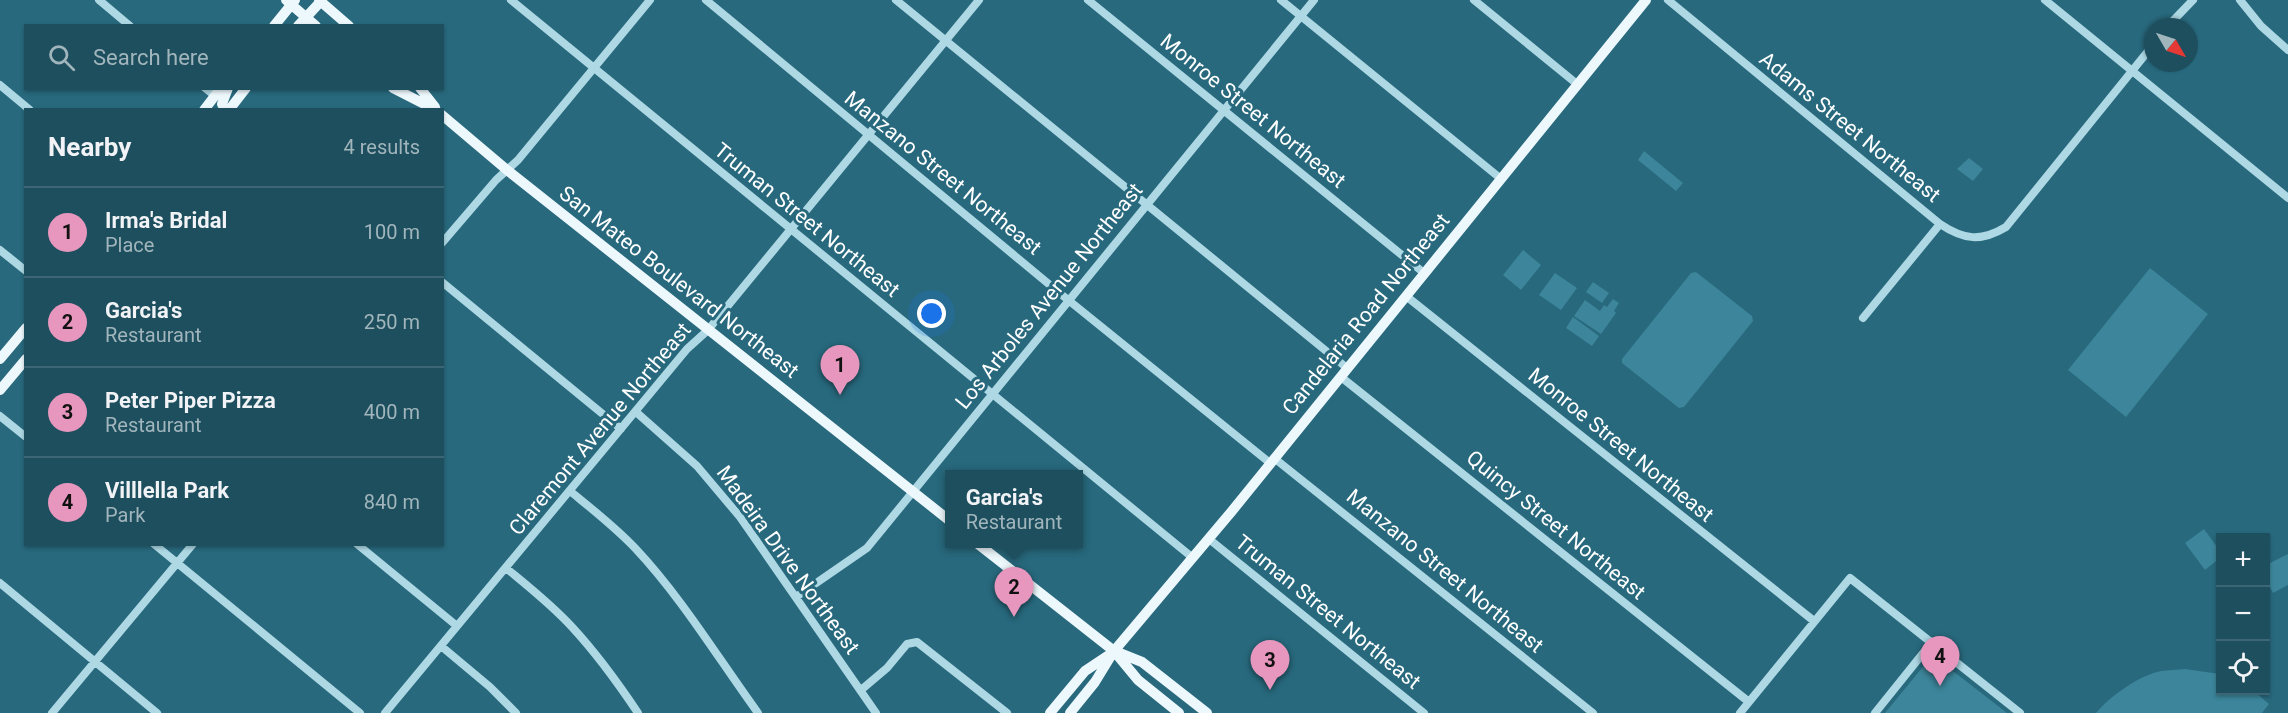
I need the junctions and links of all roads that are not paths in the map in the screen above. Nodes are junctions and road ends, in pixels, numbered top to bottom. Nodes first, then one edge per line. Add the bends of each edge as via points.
1 (99, 0) edge
2 (511, 0) edge
3 (650, 0) edge
4 (706, 0) edge
5 (897, 0) edge
6 (979, 0) edge
7 (1088, 0) edge
8 (1281, 0) edge
9 (1314, 0) edge
10 (1474, 0) edge
11 (1646, 0) edge
12 (1668, 0) edge
13 (2045, 0) edge
14 (2193, 0) edge
15 (2240, 0) edge
16 (321, 1) edge
17 (291, 2) edge
18 (1301, 16) junction
19 (2176, 18) edge
20 (302, 21) edge
21 (128, 24) edge
22 (275, 24) edge
23 (348, 24) edge
24 (946, 41) junction
25 (2288, 50) edge
26 (2144, 56) edge
27 (594, 69) junction
28 (2132, 71) junction
29 (1577, 84) junction
30 (0, 85) edge
31 (227, 90) edge
32 (244, 90) edge
33 (397, 90) edge
34 (421, 90) edge
35 (218, 92) edge
36 (28, 108) edge
37 (206, 108) edge
38 (214, 108) edge
39 (225, 108) edge
40 (229, 108) edge
41 (432, 108) edge
42 (435, 108) edge
43 (1224, 110) junction
44 (444, 116) edge
45 (869, 136) junction
46 (507, 170) junction
47 (1500, 178) junction
48 (2288, 198) edge
49 (1146, 205) junction
50 (1940, 224) junction
51 (790, 230) junction
52 (444, 241) edge
53 (0, 250) edge
54 (24, 269) edge
55 (1424, 273) junction
56 (444, 284) edge
57 (1406, 296) junction
58 (1069, 300) junction
59 (1863, 318) dead end
60 (24, 330) edge
61 (708, 330) junction
62 (0, 359) edge
63 (24, 361) edge
64 (1344, 372) junction
65 (0, 390) edge
66 (992, 394) junction
67 (636, 412) junction
68 (0, 416) edge
69 (621, 429) junction
70 (24, 435) edge
71 (1272, 460) junction
72 (570, 491) junction
73 (912, 492) junction
74 (945, 517) edge
75 (1209, 539) junction
76 (156, 546) edge
77 (191, 546) edge
78 (359, 546) edge
79 (984, 548) edge
80 (1192, 558) junction
81 (177, 564) junction
82 (506, 568) junction
83 (0, 583) edge
84 (796, 597) junction
85 (1814, 621) junction
86 (457, 626) junction
87 (1932, 642) junction
88 (441, 646) junction
89 (1114, 651) junction
90 (95, 661) junction
91 (861, 690) junction
92 (1749, 702) junction
93 (52, 713) edge
94 (157, 713) edge
95 (360, 713) edge
96 (385, 713) edge
97 (516, 713) edge
98 (639, 713) edge
99 (758, 713) edge
100 (876, 713) edge
101 (1007, 713) edge
102 (1050, 713) edge
103 (1070, 713) edge
104 (1179, 713) edge
105 (1207, 713) edge
106 (1424, 713) edge
107 (1593, 713) edge
108 (1740, 713) edge
109 (1875, 713) edge
110 (2020, 713) edge

1 - 21 street
2 - 27 street, Truman Street Northeast
3 - 27 street
4 - 45 street, Manzano Street Northeast
5 - 24 street, Quincy Street Northeast
6 - 24 street, Claremont Avenue Northeast
7 - 43 street, Monroe Street Northeast
8 - 18 street
9 - 18 street, Los Arboles Avenue Northeast
10 - 29 street
11 - 29 main road, Candelaria Road Northeast
12 - 50 street, Adams Street Northeast
13 - 28 street
14 - 19 street
15 - 25 street
16 - 20 main road
16 - 23 main road
17 - 20 main road
17 - 22 main road
18 - 43 street, Los Arboles Avenue Northeast
18 - 47 street
24 - 45 street, Claremont Avenue Northeast
24 - 49 street, Quincy Street Northeast
26 - 28 street
27 - 46 street
27 - 51 street, Truman Street Northeast
28 - 48 street
28 - 50 street, Adams Street Northeast via 2006,227 1974,238
29 - 47 main road, Candelaria Road Northeast
30 - 36 street
31 - 39 main road via 222,104
32 - 40 main road
33 - 41 main road
34 - 42 main road
35 - 37 main road
35 - 38 main road
43 - 49 street, Los Arboles Avenue Northeast
43 - 55 street, Monroe Street Northeast
44 - 46 main road, San Mateo Boulevard Northeast
45 - 51 street, Claremont Avenue Northeast
45 - 58 street, Manzano Street Northeast
46 - 52 street
46 - 61 main road, San Mateo Boulevard Northeast
47 - 55 main road, Candelaria Road Northeast
49 - 58 street, Los Arboles Avenue Northeast
49 - 64 street, Quincy Street Northeast
50 - 59 street
51 - 61 street, Claremont Avenue Northeast
51 - 66 street, Truman Street Northeast
53 - 54 street
55 - 57 main road, Candelaria Road Northeast
56 - 69 street
57 - 64 main road, Candelaria Road Northeast
57 - 85 street, Monroe Street Northeast
58 - 66 street, Los Arboles Avenue Northeast
58 - 71 street, Manzano Street Northeast
60 - 62 main road
61 - 67 street, Claremont Avenue Northeast via 695,340
61 - 73 main road, San Mateo Boulevard Northeast
63 - 65 main road
64 - 71 main road, Candelaria Road Northeast
64 - 92 street, Quincy Street Northeast
66 - 73 street, Los Arboles Avenue Northeast
66 - 80 street, Truman Street Northeast
67 - 69 street, Claremont Avenue Northeast
67 - 84 street, Madeira Drive Northeast via 718,490
68 - 70 street
69 - 72 street, Claremont Avenue Northeast
71 - 75 main road, Candelaria Road Northeast
71 - 107 street, Manzano Street Northeast
72 - 82 street, Claremont Avenue Northeast
72 - 99 street via 612,525 648,562
73 - 74 main road, San Mateo Boulevard Northeast
73 - 84 street, Los Arboles Avenue Northeast via 867,548
75 - 80 main road, Candelaria Road Northeast
75 - 106 street, Truman Street Northeast
76 - 81 street
77 - 81 street
78 - 86 street
79 - 89 main road
80 - 89 main road, Candelaria Road Northeast
81 - 90 street
81 - 95 street
82 - 86 street, Claremont Avenue Northeast
82 - 98 street via 571,626
83 - 90 street
84 - 91 street, Madeira Drive Northeast
85 - 87 street via 1851,578
85 - 92 street
86 - 88 street, Claremont Avenue Northeast
87 - 109 street
87 - 110 street
88 - 96 street, Claremont Avenue Northeast
88 - 97 street
89 - 102 main road, Candelaria Road Northeast via 1085,671
89 - 103 main road, Candelaria Road Northeast
89 - 104 main road via 1138,680
89 - 105 main road via 1142,662
90 - 93 street
90 - 94 street
91 - 100 street, Madeira Drive Northeast
91 - 101 street via 888,668 907,644 917,642
92 - 108 street

